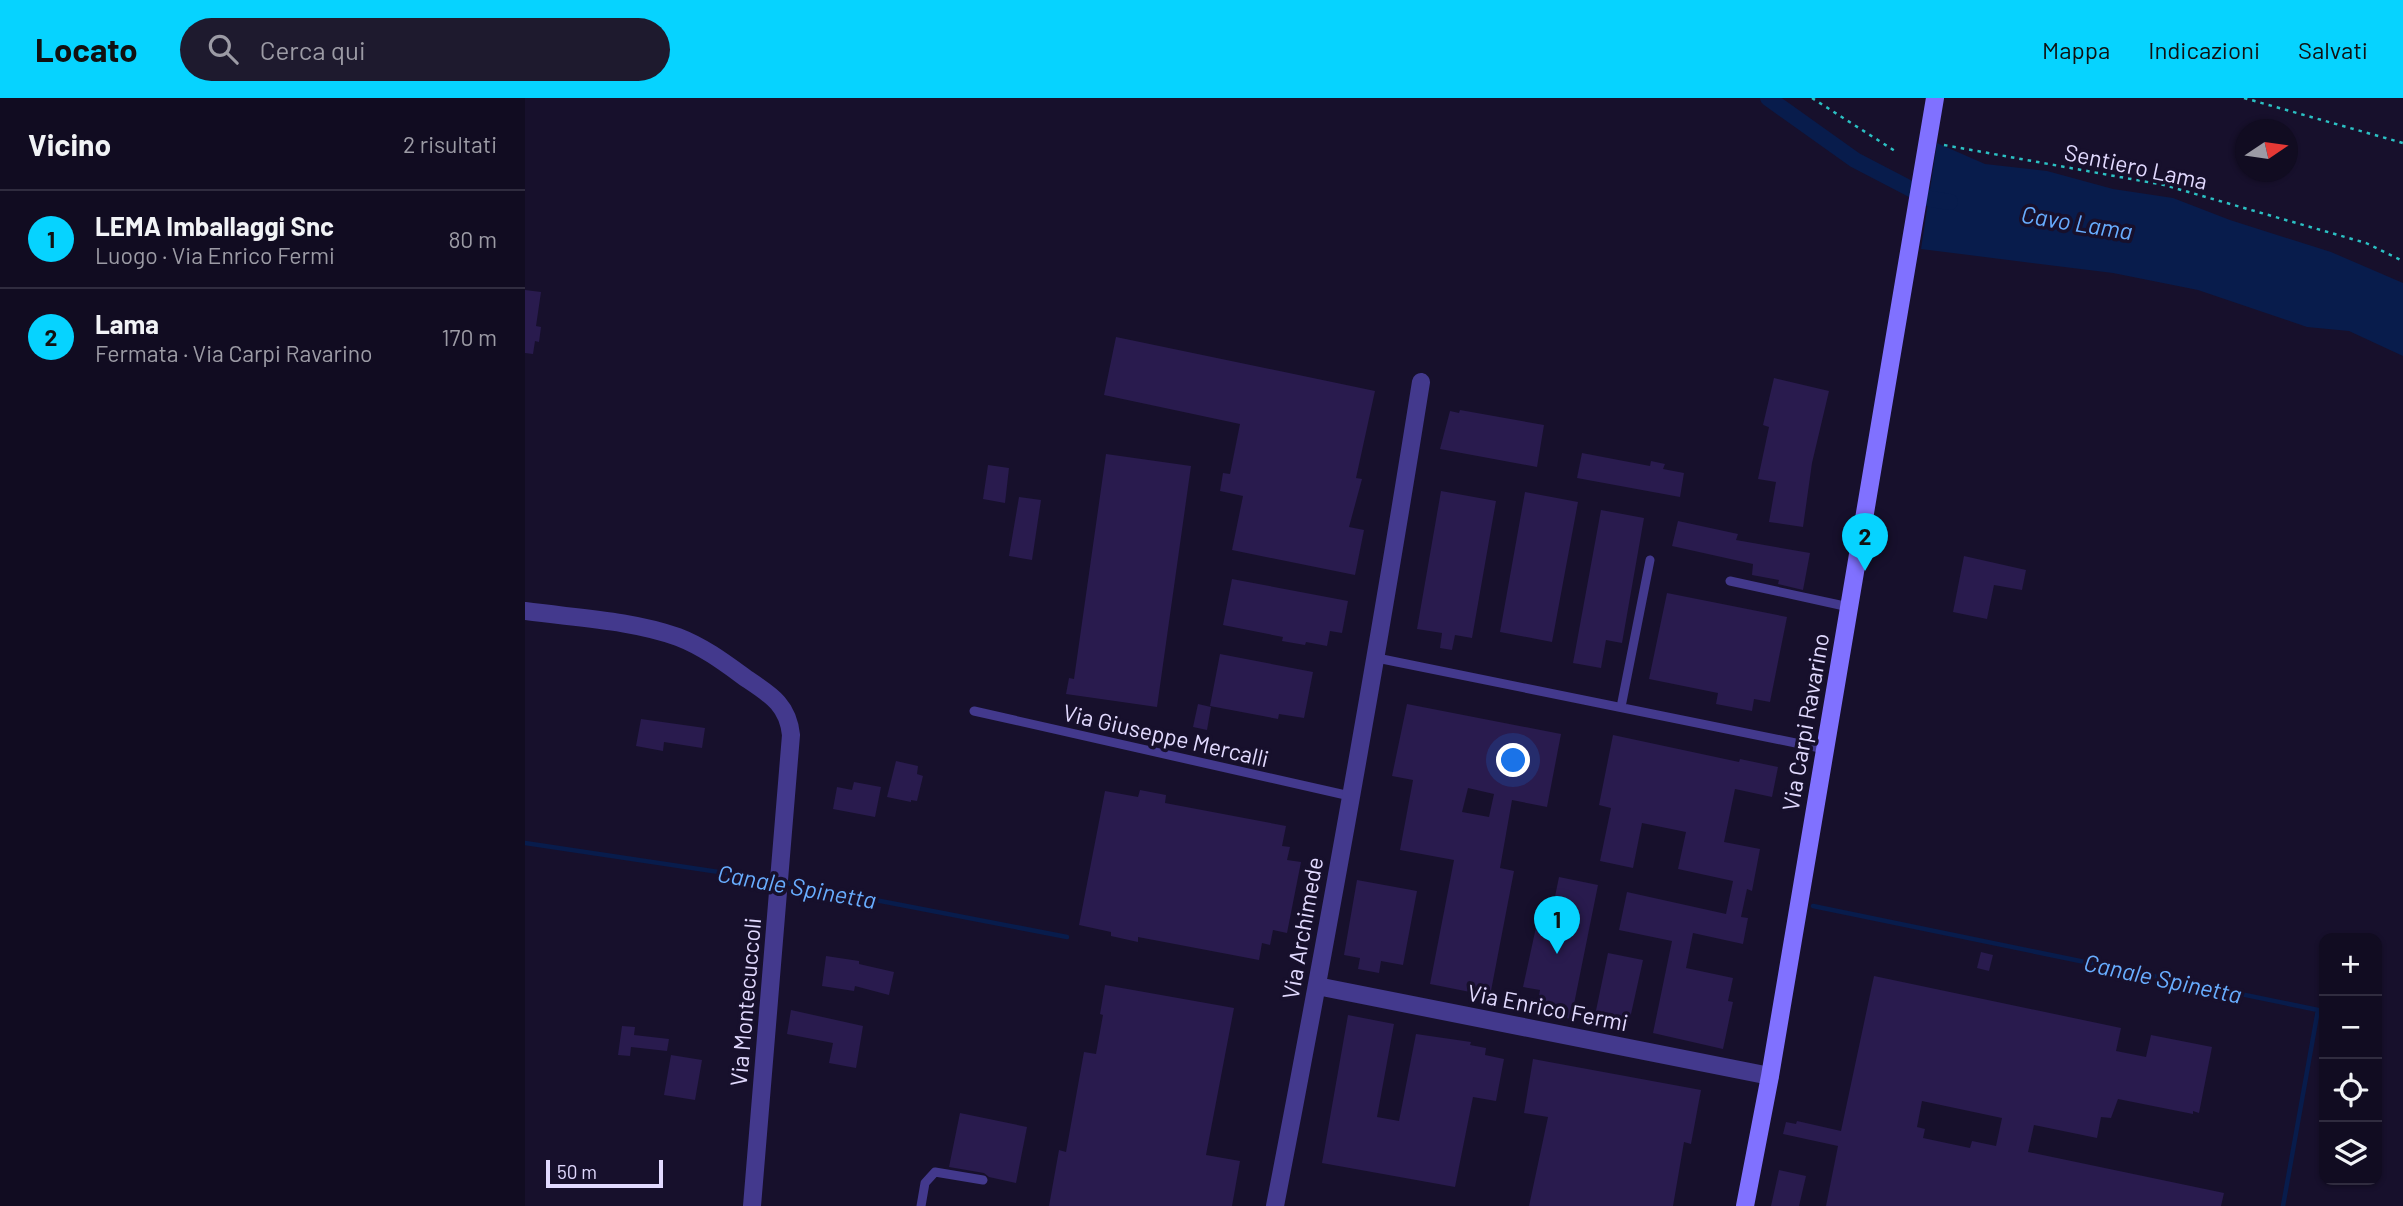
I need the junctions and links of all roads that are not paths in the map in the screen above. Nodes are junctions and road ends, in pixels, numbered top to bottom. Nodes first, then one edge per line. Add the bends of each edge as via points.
1 (1935, 98) edge
2 (1421, 382) dead end
3 (1650, 560) dead end
4 (1730, 581) dead end
5 (1849, 607) junction
6 (525, 611) edge
7 (1377, 657) junction
8 (1621, 707) junction
9 (974, 711) dead end
10 (1825, 749) junction
11 (1350, 796) junction
12 (1317, 986) junction
13 (1770, 1076) junction
14 (983, 1180) dead end
15 (752, 1206) edge
16 (921, 1206) edge
17 (1275, 1206) edge
18 (1745, 1206) edge

1 - 5 main road, Via Carpi Ravarino via 1932,144 1910,246
2 - 7 street, Via Archimede
3 - 8 lane
4 - 5 lane
5 - 10 main road, Via Carpi Ravarino
6 - 15 street, Via Montecuccoli via 641,627 678,637 750,680 787,714 791,735
7 - 8 lane
7 - 11 street, Via Archimede
8 - 10 lane
9 - 11 lane, Via Giuseppe Mercalli
10 - 13 main road, Via Carpi Ravarino
11 - 12 street, Via Archimede
12 - 13 street, Via Enrico Fermi
12 - 17 street, Via Archimede
13 - 18 main road, Via Carpi Ravarino
14 - 16 lane via 936,1172 925,1183

